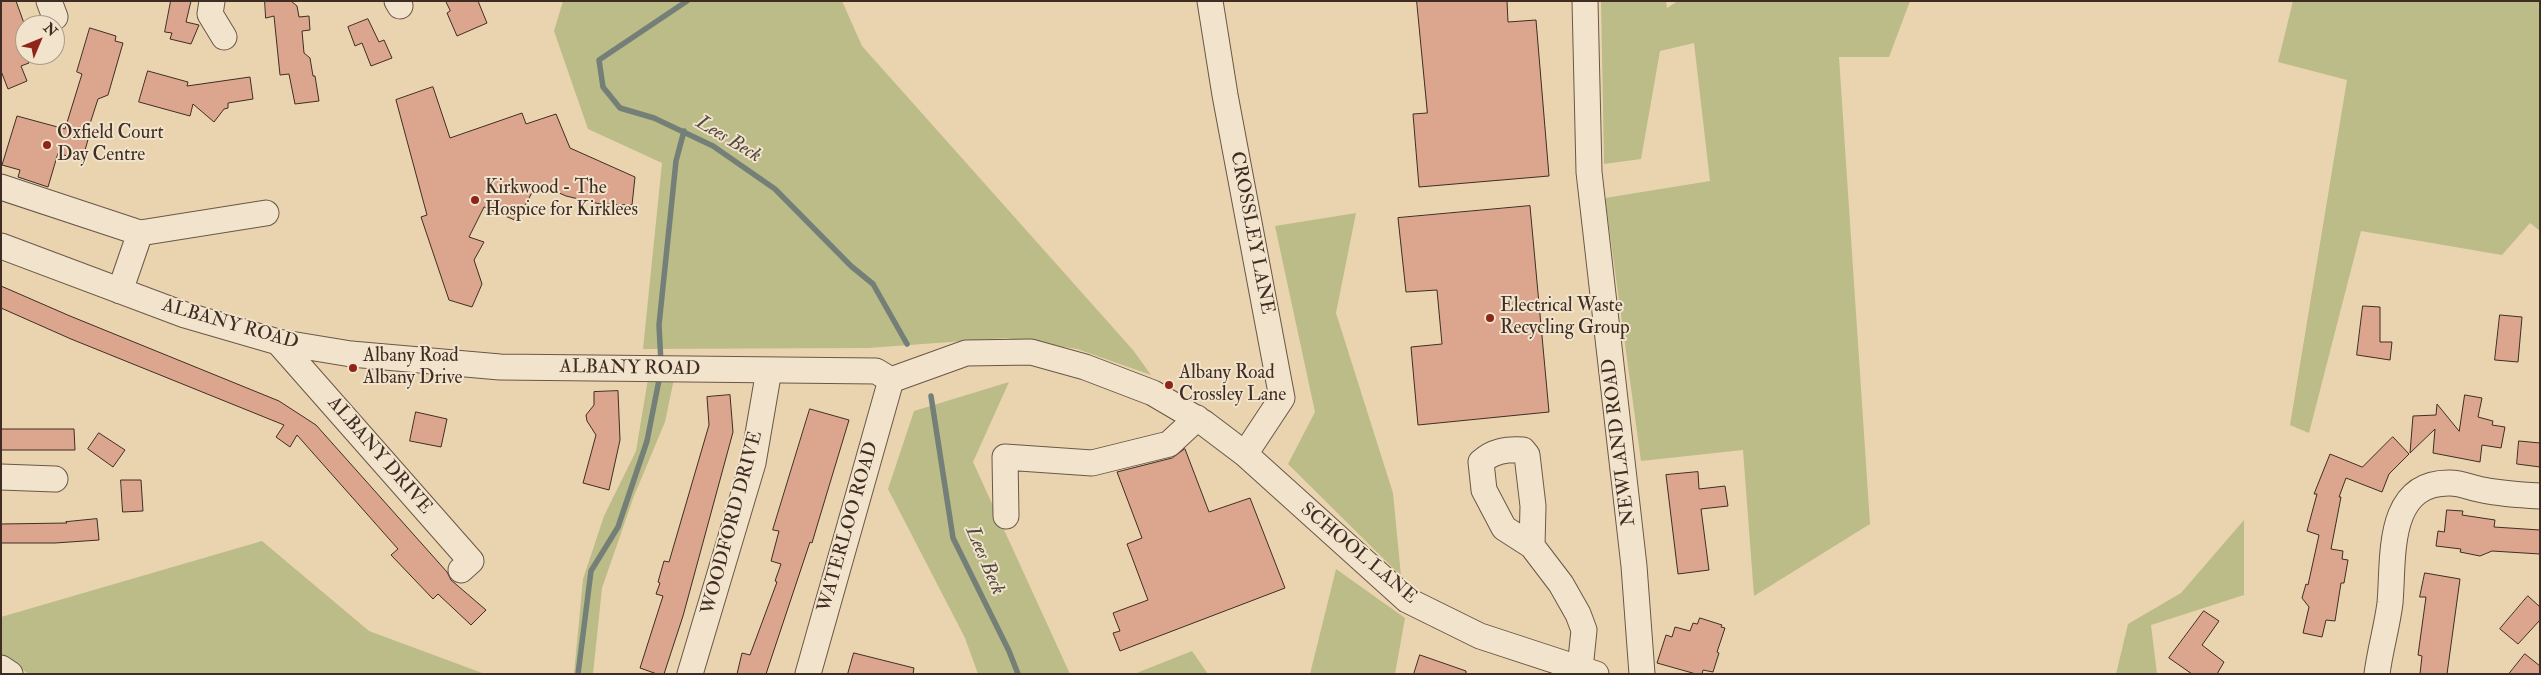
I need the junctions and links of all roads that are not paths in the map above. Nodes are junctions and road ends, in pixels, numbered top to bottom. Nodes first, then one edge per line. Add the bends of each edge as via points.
1 (212, 1) edge
2 (1210, 1) edge
3 (1585, 1) edge
4 (224, 37) dead end
5 (1, 187) edge
6 (266, 213) dead end
7 (140, 233) junction
8 (1, 246) edge
9 (120, 291) junction
10 (278, 342) junction
11 (769, 370) junction
12 (891, 380) junction
13 (1197, 418) junction
14 (1245, 454) junction
15 (1, 477) edge
16 (56, 480) dead end
17 (2540, 496) edge
18 (1006, 516) dead end
19 (1532, 546) dead end
20 (461, 570) dead end
21 (1, 668) edge
22 (1588, 671) edge
23 (10, 674) edge
24 (690, 674) edge
25 (808, 674) edge
26 (1642, 674) edge
27 (2377, 674) edge

1 - 4 street via 210,14
2 - 14 street, CROSSLEY LANE via 1224,95 1282,398
3 - 26 street, NEWLAND ROAD via 1589,172 1634,566
5 - 7 street
6 - 7 street
7 - 9 street
8 - 9 street, ALBANY ROAD
9 - 10 street, ALBANY ROAD via 185,315
10 - 11 street, ALBANY ROAD via 351,354 500,368
10 - 20 street, ALBANY DRIVE via 471,561
11 - 12 street, ALBANY ROAD via 876,371
11 - 24 street, WOODFORD DRIVE via 753,463
12 - 13 street via 966,353 1031,352 1085,367 1154,393
12 - 25 street, WATERLOO ROAD
13 - 14 street
13 - 18 street via 1168,444 1092,463 1005,457
14 - 22 street, SCHOOL LANE via 1407,600 1480,636
15 - 16 street
17 - 27 street via 2498,493 2450,483 2430,486 2415,493 2403,508 2395,531 2387,623
19 - 22 street via 1578,614 1584,630
21 - 23 street

